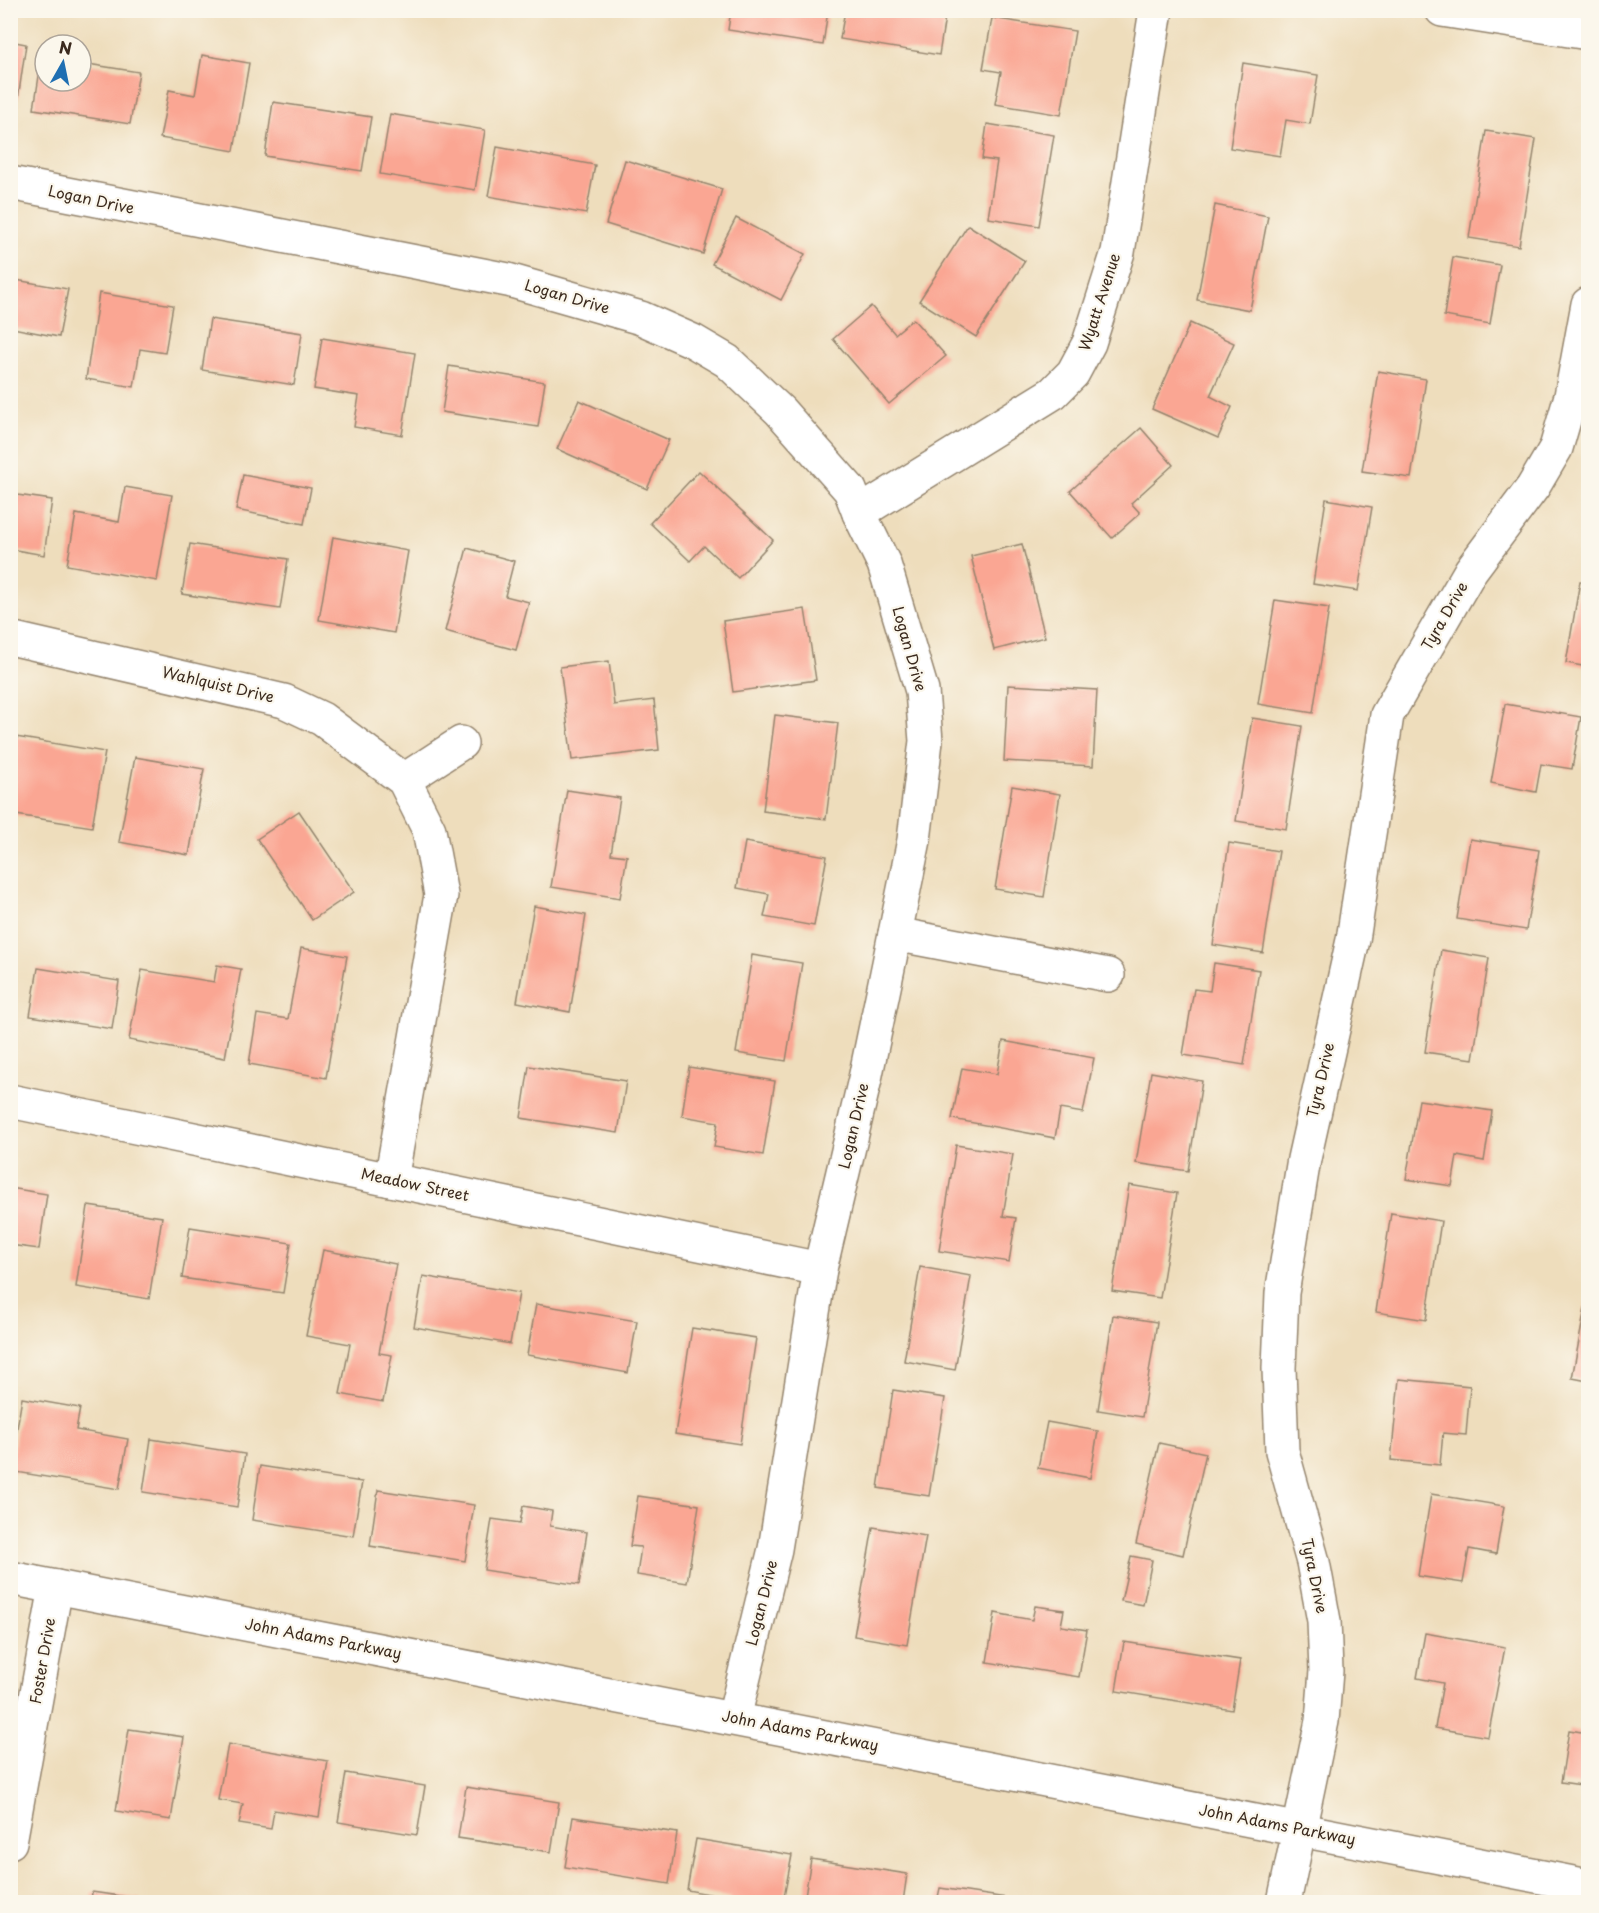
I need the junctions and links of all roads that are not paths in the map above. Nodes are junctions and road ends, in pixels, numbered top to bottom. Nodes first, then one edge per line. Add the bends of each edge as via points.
1 (1156, 10) edge
2 (1442, 10) edge
3 (1588, 33) edge
4 (10, 183) edge
5 (1588, 304) edge
6 (859, 513) junction
7 (10, 638) edge
8 (461, 743) dead end
9 (404, 780) junction
10 (895, 934) junction
11 (1108, 975) dead end
12 (10, 1101) edge
13 (391, 1180) junction
14 (820, 1269) junction
15 (10, 1578) edge
16 (56, 1587) junction
17 (734, 1718) junction
18 (1299, 1829) junction
19 (10, 1842) edge
20 (1588, 1886) edge
21 (1284, 1902) edge

1 - 6 street, Wyatt Avenue via 1118,252 1089,343 1073,374 1053,393
2 - 3 street
4 - 6 street, Logan Drive via 508,280 641,318 727,361 780,411 850,489
5 - 18 street, Tyra Drive via 1571,396 1556,448 1533,487 1472,570 1387,716 1353,940 1304,1159 1282,1293 1278,1368 1282,1451 1313,1562 1324,1621 1326,1671 1322,1721
6 - 10 street, Logan Drive via 884,564 923,701 926,741 914,840
7 - 9 street, Wahlquist Drive via 284,701 322,720
8 - 9 street
9 - 13 street, Wahlquist Drive via 429,830 441,895
10 - 11 street
10 - 14 street, Logan Drive via 866,1079
12 - 13 street, Meadow Street
13 - 14 street, Meadow Street
14 - 17 street, Logan Drive via 776,1548
15 - 16 street, John Adams Parkway
16 - 17 street, John Adams Parkway
16 - 19 street, Foster Drive
17 - 18 street, John Adams Parkway
18 - 20 street, John Adams Parkway
18 - 21 street, Tyra Drive

